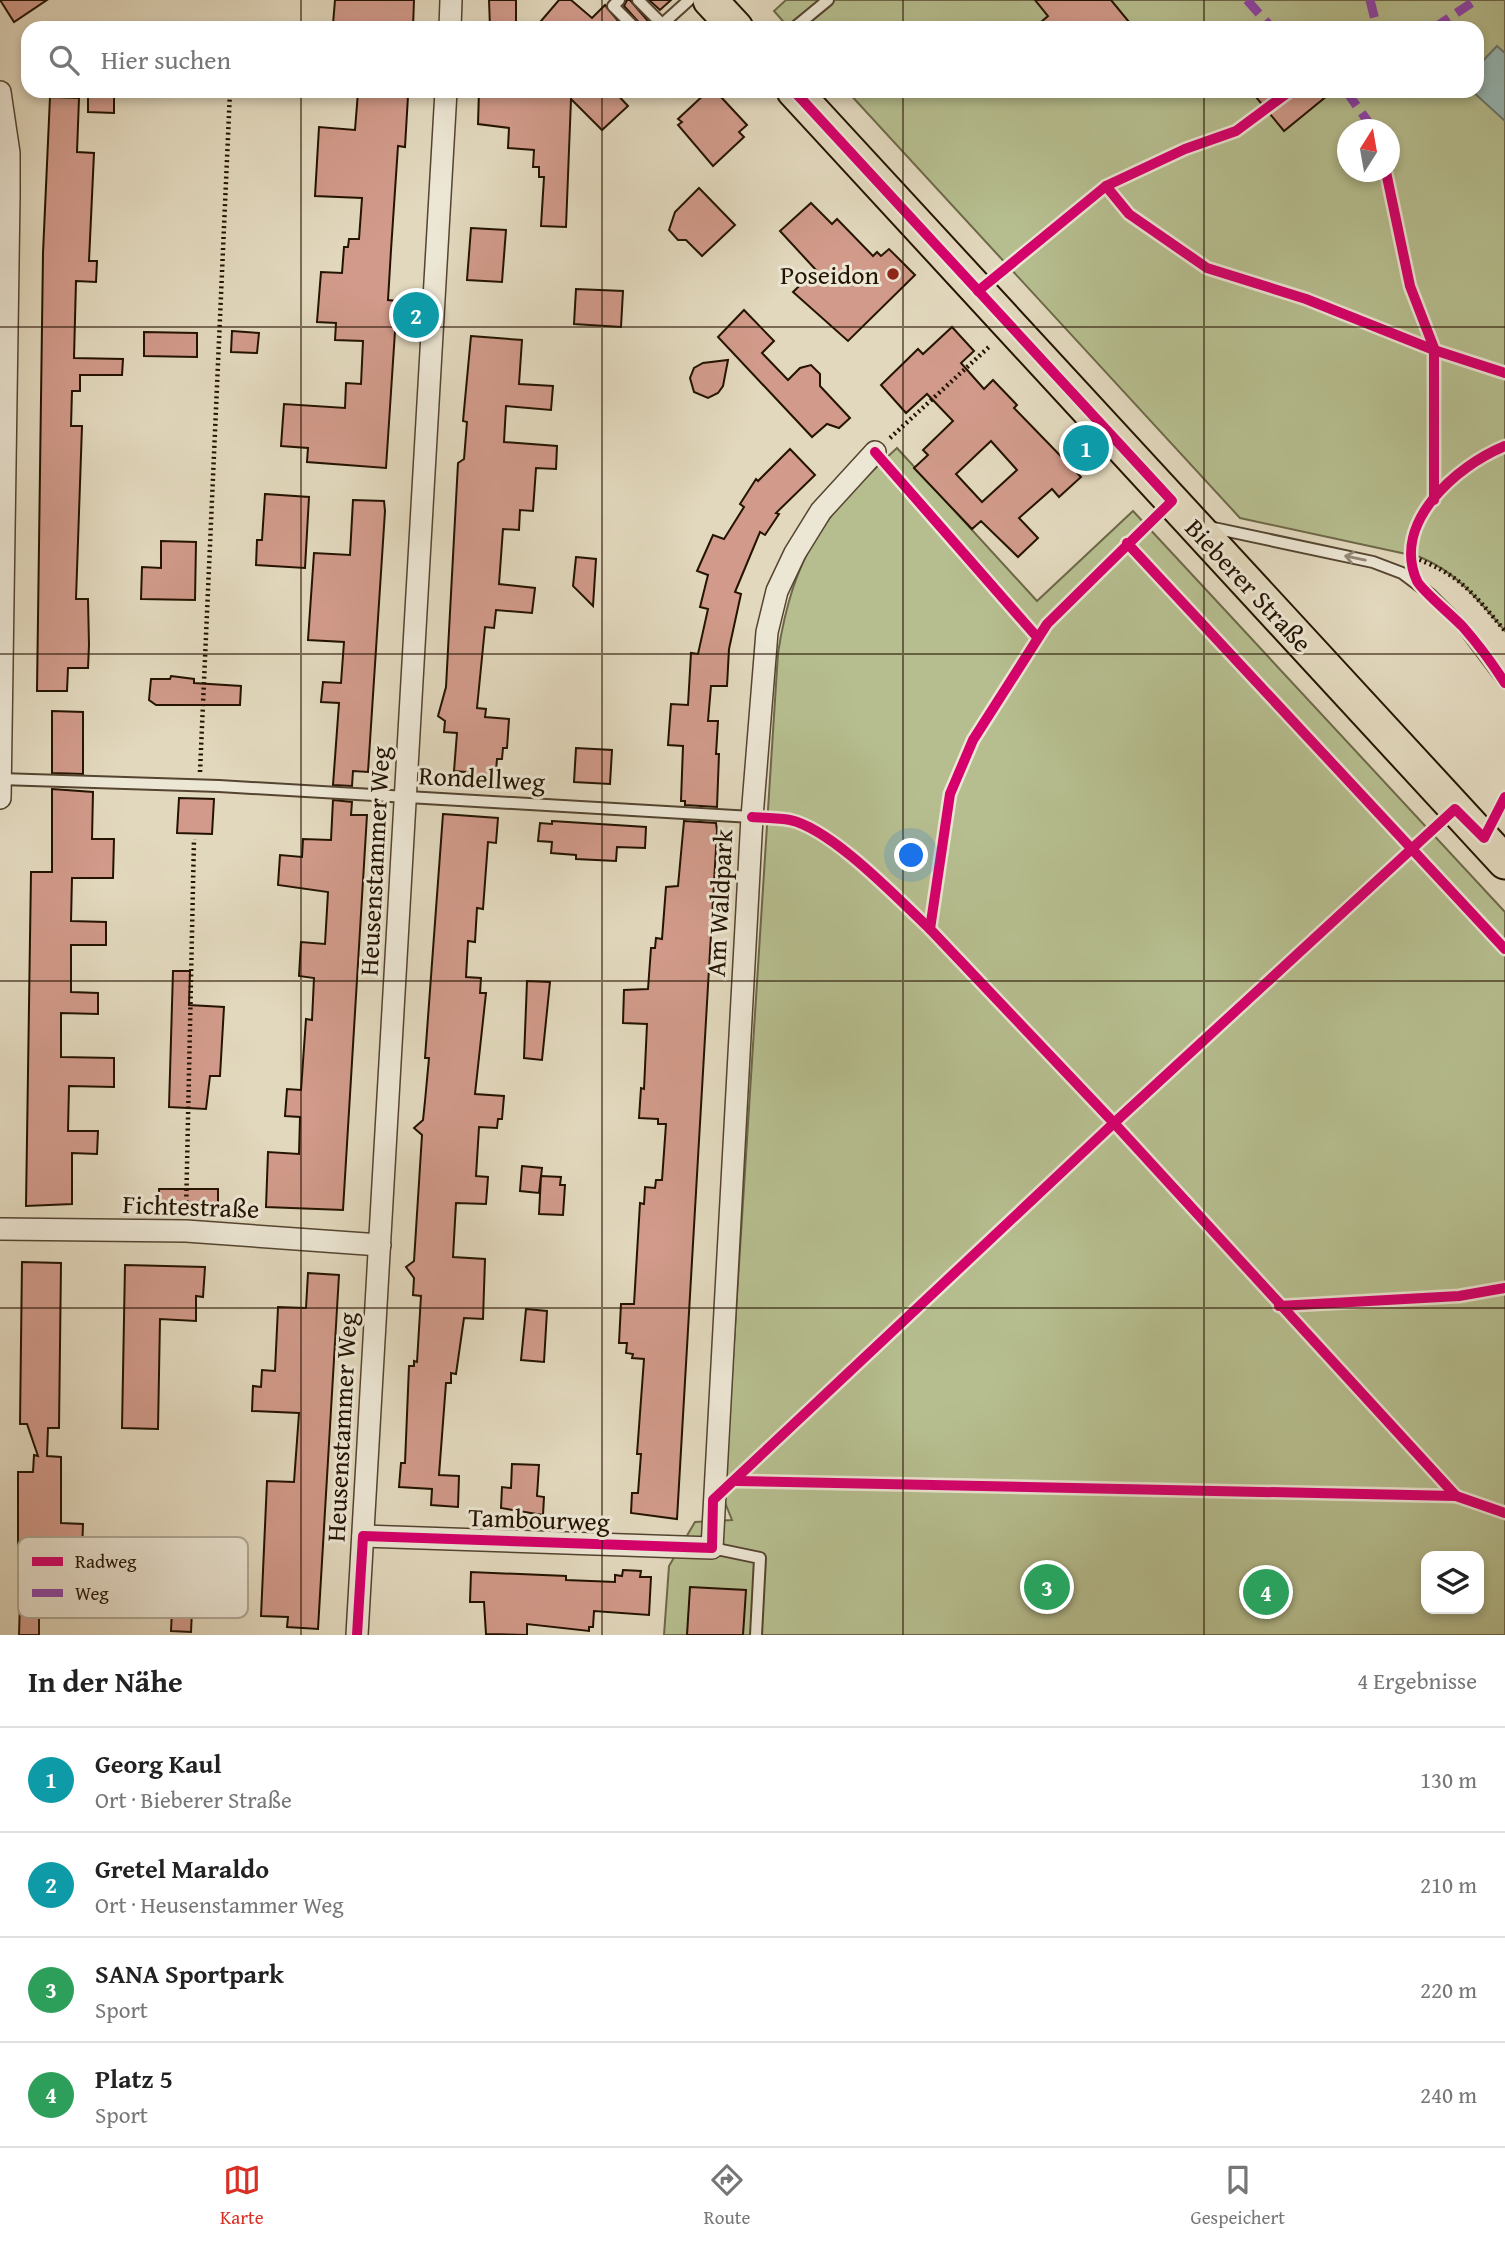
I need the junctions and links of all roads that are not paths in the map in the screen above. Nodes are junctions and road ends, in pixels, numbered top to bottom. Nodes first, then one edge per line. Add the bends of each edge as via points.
1 (451, 0) edge
2 (620, 0) edge
3 (638, 0) edge
4 (690, 0) edge
5 (710, 0) edge
6 (828, 0) edge
7 (450, 21) edge
8 (628, 21) edge
9 (656, 21) edge
10 (666, 21) edge
11 (730, 21) edge
12 (802, 21) edge
13 (0, 92) edge
14 (446, 98) edge
15 (800, 98) edge
16 (875, 452) road end
17 (1191, 523) junction
18 (1505, 683) edge
19 (0, 779) edge
20 (406, 797) junction
21 (1505, 797) edge
22 (0, 798) edge
23 (752, 817) junction
24 (1494, 850) edge
25 (0, 1229) edge
26 (380, 1245) junction
27 (363, 1536) junction
28 (712, 1548) junction
29 (358, 1635) edge
30 (756, 1635) edge

1 - 7 street
2 - 8 lane via 613,6
3 - 9 lane
4 - 10 lane
5 - 11 main road
6 - 12 lane
13 - 19 street via 9,174
14 - 20 street, Heusenstammer Weg
15 - 17 main road, Bieberer Straße
16 - 23 street, Am Waldpark via 821,511 777,591 764,655
18 -> 17 lane via 1463,627 1402,573 1373,562
17 - 24 main road, Bieberer Straße
19 - 20 lane, Rondellweg
19 - 22 street
20 - 23 lane, Rondellweg
20 - 26 street, Heusenstammer Weg
21 - 24 lane
23 - 28 street, Am Waldpark
25 - 26 street, Fichtestraße via 186,1231
26 - 27 street, Heusenstammer Weg
27 - 28 street, Tambourweg
27 - 29 street, Heusenstammer Weg
28 - 30 lane via 760,1558

